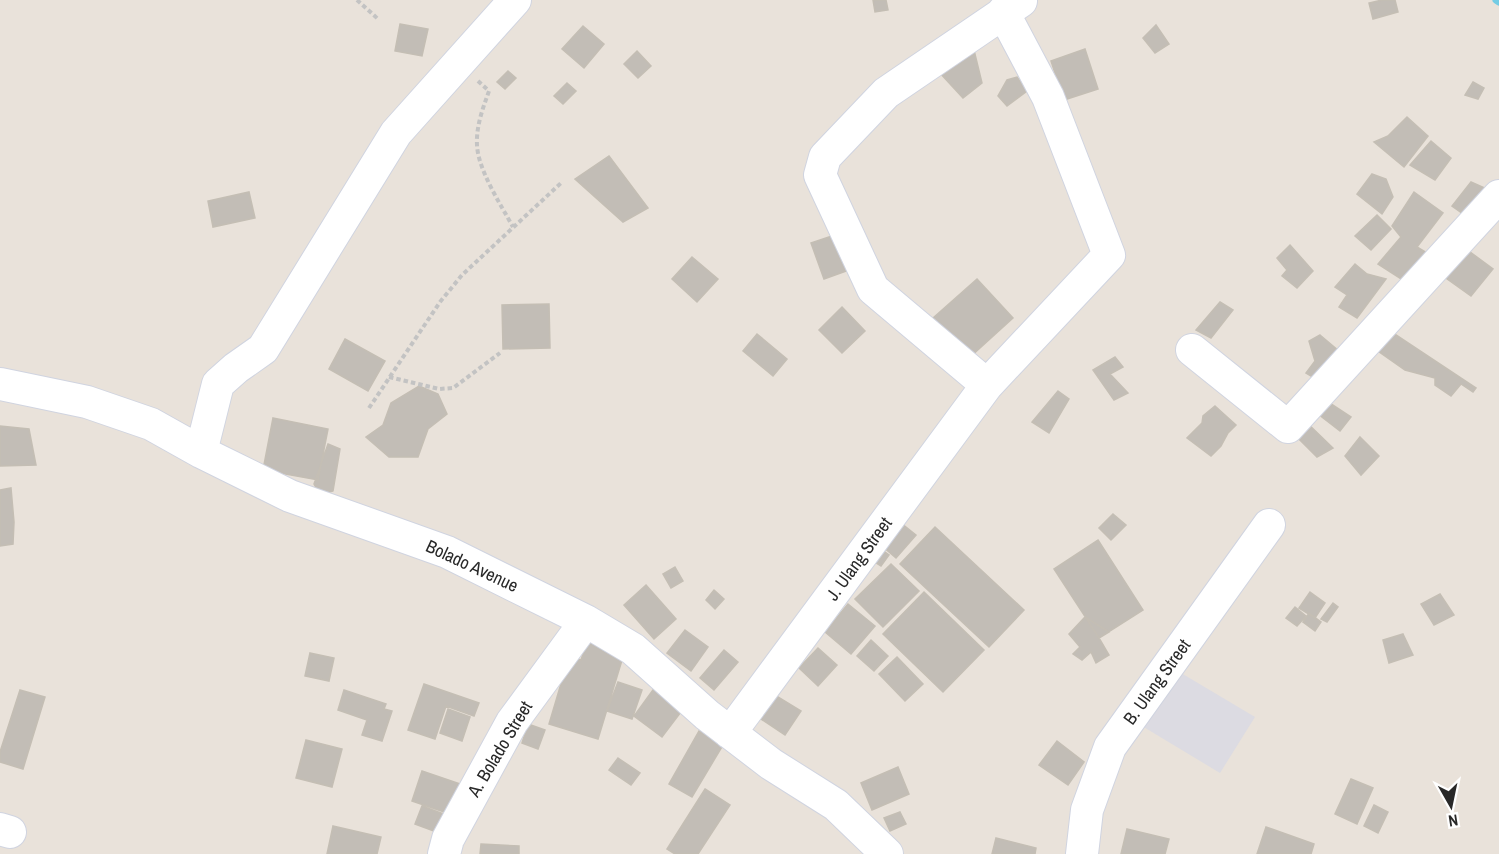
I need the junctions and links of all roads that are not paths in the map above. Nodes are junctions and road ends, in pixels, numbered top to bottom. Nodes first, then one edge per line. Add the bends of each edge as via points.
1 (515, 0) edge
2 (1012, 6) edge
3 (1499, 196) edge
4 (1192, 350) dead end
5 (0, 384) edge
6 (987, 385) junction
7 (201, 452) junction
8 (1269, 525) dead end
9 (586, 621) junction
10 (730, 733) junction
11 (444, 854) edge
12 (887, 854) edge
13 (1082, 854) edge

1 - 7 street via 396,133 263,349 218,384
2 - 6 street, J. Ulang Street via 1109,255
2 - 6 street via 886,93 825,157 820,175 873,289
3 - 4 street via 1288,427
5 - 7 street, Bolado Avenue via 87,402 151,424
6 - 10 street, J. Ulang Street
7 - 9 street, Bolado Avenue via 291,496 447,552
8 - 13 street, B. Ulang Street via 1110,747 1086,810
9 - 10 street, Bolado Avenue via 633,650
9 - 11 street, A. Bolado Street via 512,722 448,839
10 - 12 street, Bolado Avenue via 836,805

